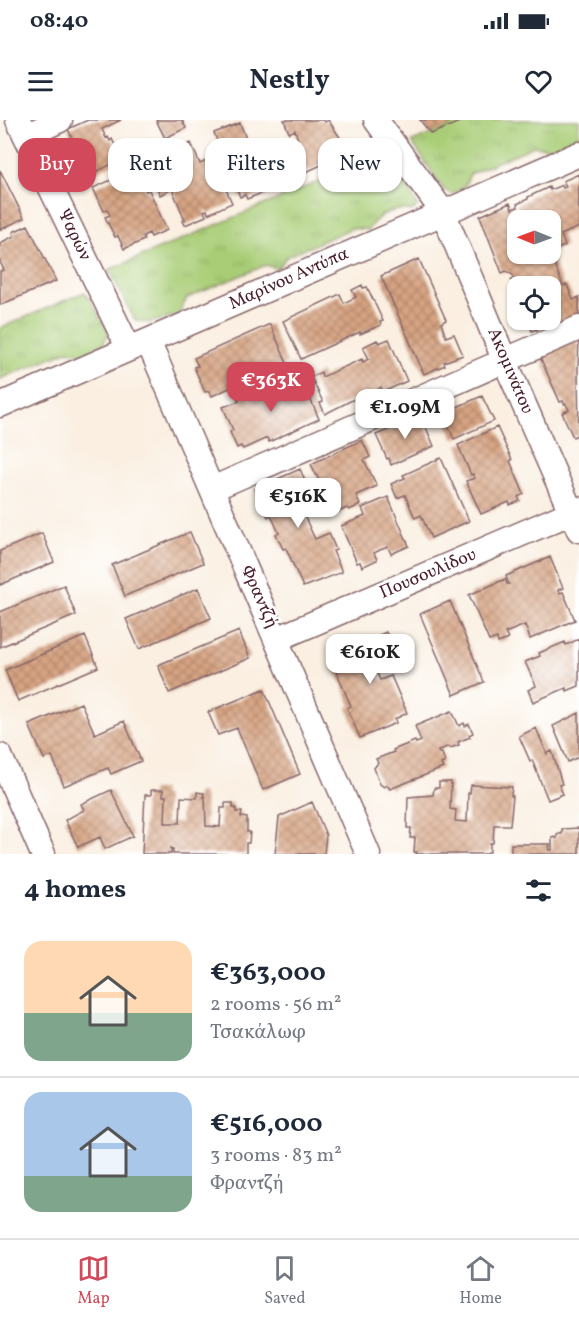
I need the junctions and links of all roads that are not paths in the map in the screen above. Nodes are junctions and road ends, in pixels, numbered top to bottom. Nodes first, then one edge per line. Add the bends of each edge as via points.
1 (60, 120) edge
2 (376, 120) edge
3 (22, 128) edge
4 (579, 154) edge
5 (443, 212) junction
6 (579, 328) edge
7 (138, 345) junction
8 (504, 359) junction
9 (0, 405) edge
10 (212, 489) junction
11 (576, 517) edge
12 (277, 639) junction
13 (0, 756) edge
14 (43, 854) edge
15 (368, 854) edge

1 - 3 street
2 - 5 street, Ακομινάτου
3 - 7 street, Ψαρών
4 - 5 street, Μαρίνου Αντύπα
5 - 7 street, Μαρίνου Αντύπα
5 - 8 street, Ακομινάτου
6 - 8 street
7 - 9 street, Μαρίνου Αντύπα
7 - 10 street, Φραντζή
8 - 10 street
8 - 11 street, Ακομινάτου
10 - 12 street, Φραντζή
11 - 12 street, Πουσουλίδου
12 - 15 street, Φραντζή
13 - 14 street

